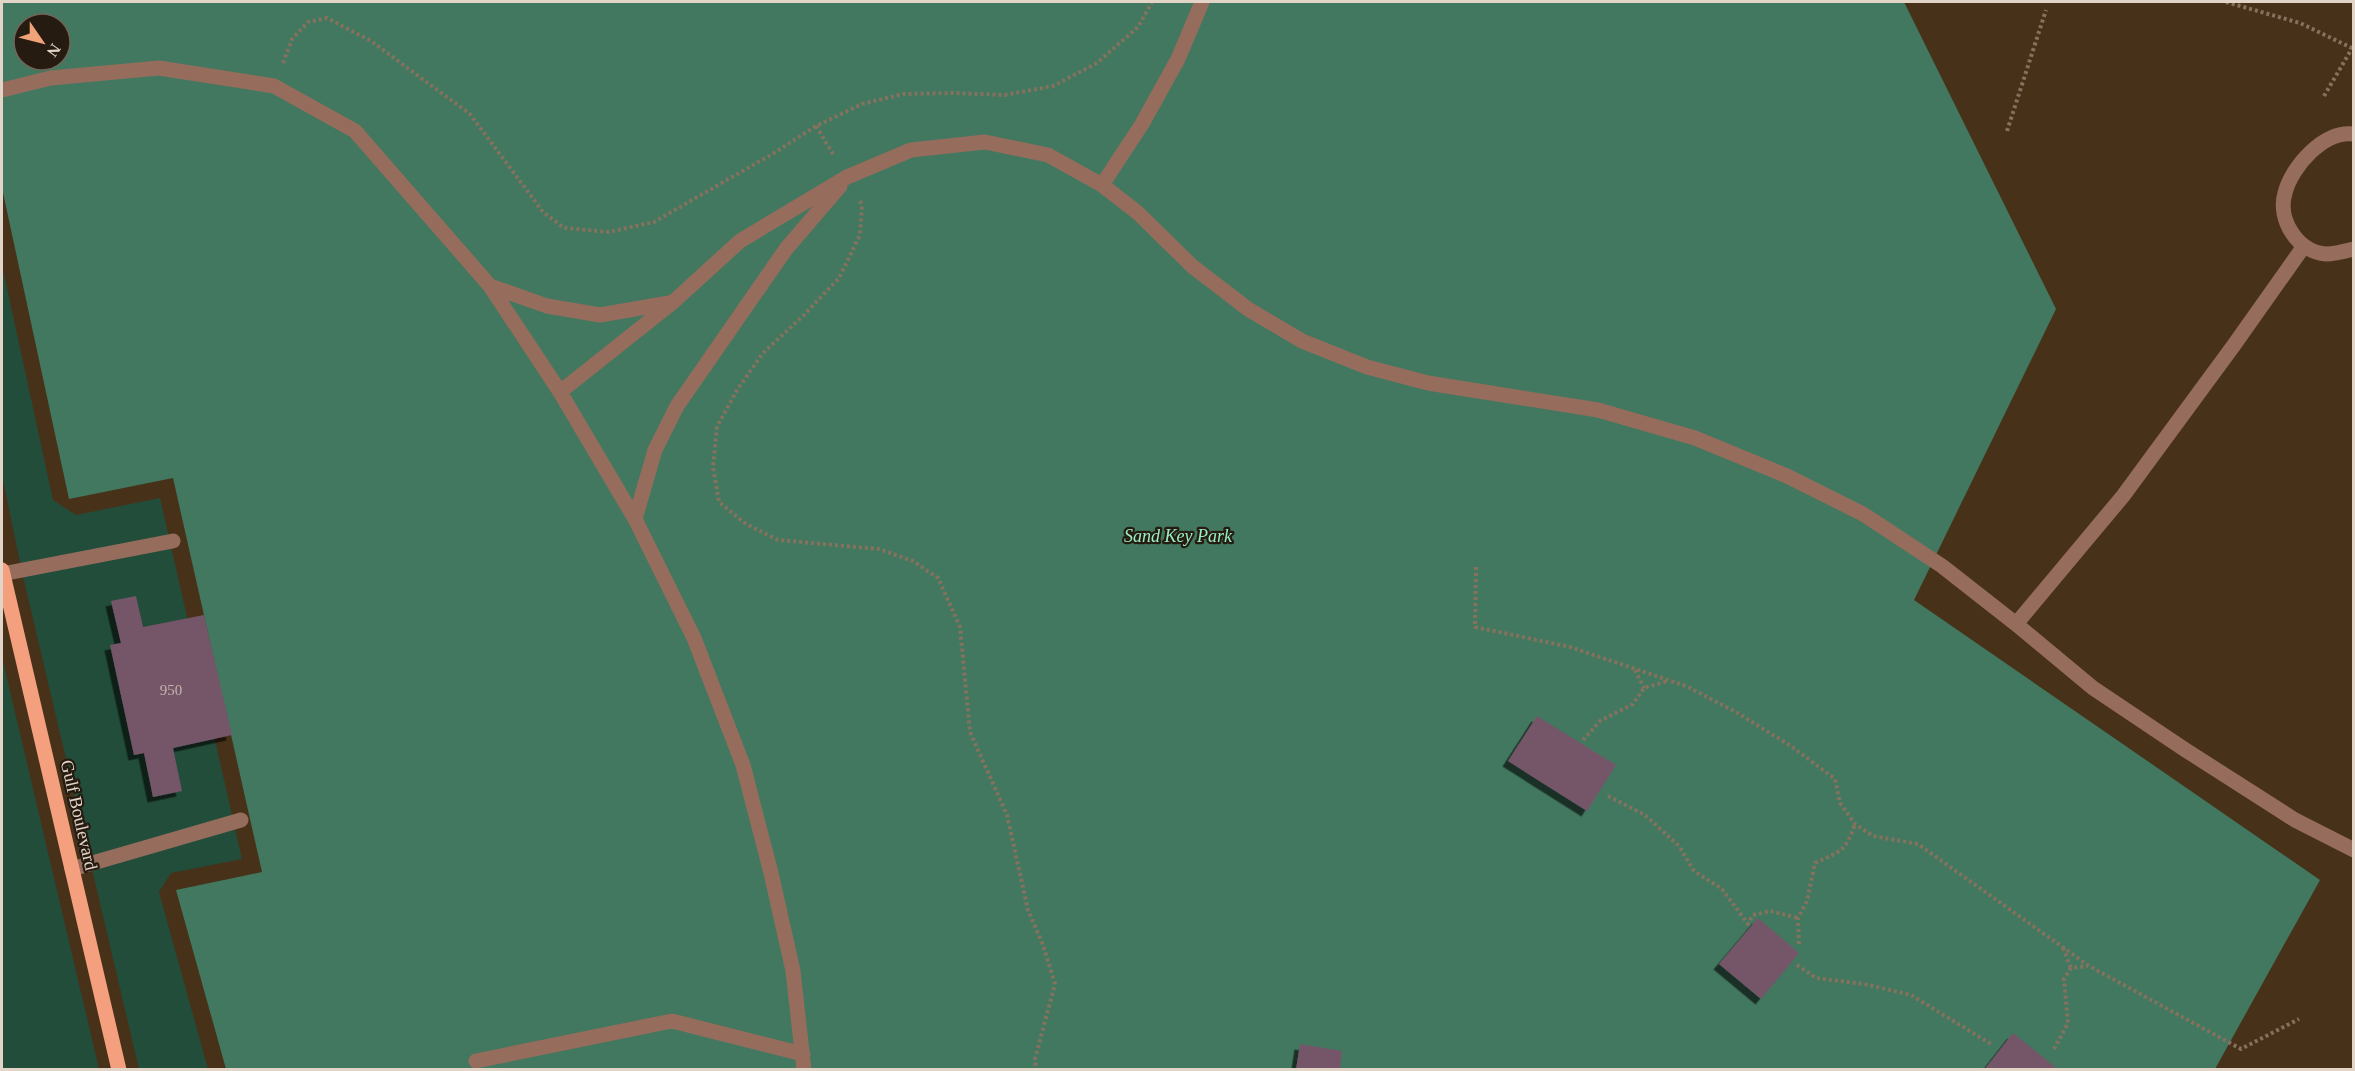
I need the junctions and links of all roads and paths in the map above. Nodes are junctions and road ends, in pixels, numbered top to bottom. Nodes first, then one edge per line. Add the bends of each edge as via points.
1 (1152, 2) edge
2 (1202, 2) edge
3 (2226, 2) edge
4 (2046, 10) dead end
5 (2353, 47) edge
6 (274, 86) junction
7 (2, 90) edge
8 (2324, 96) dead end
9 (816, 126) junction
10 (2007, 131) dead end
11 (2354, 134) edge
12 (848, 177) junction
13 (1102, 185) junction
14 (2304, 246) junction
15 (2354, 249) edge
16 (490, 286) junction
17 (672, 303) junction
18 (560, 392) junction
19 (635, 519) junction
20 (173, 541) dead end
21 (1476, 567) dead end
22 (2, 572) edge
23 (2016, 624) junction
24 (1634, 669) junction
25 (1669, 681) junction
26 (1644, 688) junction
27 (1583, 740) dead end
28 (1608, 796) dead end
29 (241, 820) dead end
30 (1855, 824) junction
31 (2354, 850) edge
32 (72, 869) junction
33 (1798, 918) junction
34 (1799, 944) dead end
35 (2062, 948) junction
36 (1797, 965) dead end
37 (2089, 966) junction
38 (2071, 969) junction
39 (2299, 1019) dead end
40 (1991, 1044) dead end
41 (2054, 1049) dead end
42 (476, 1061) dead end
43 (803, 1062) edge
44 (119, 1070) edge
45 (1036, 1070) edge

1 - 9 path via 1138,27 1097,63 1053,86 1005,96 903,94 862,104
2 - 13 street via 1178,59
3 - 5 path via 2300,23
4 - 10 path
5 - 8 path
6 - 7 street via 159,68 51,78
6 - 9 path via 292,39 308,22 327,18 371,41 470,114 543,212 564,228 609,232 654,222
6 - 16 street via 355,131
9 - 12 path
11 - 14 street via 2325,139 2309,153 2285,193 2289,230
12 - 13 street via 911,150 985,142 1048,155
12 - 17 street via 740,241
12 - 19 street via 786,249 677,406 655,450
12 - 45 path via 862,205 860,235 839,278 764,353 717,427 713,467 719,502 746,524 778,540 879,549 913,561 938,578 960,627 970,732 1007,815 1028,910 1055,984 1035,1059
13 - 23 street via 1220,288 1302,341 1368,368 1408,378 1598,410 1695,438 1787,476 1863,514 1942,566
14 - 15 street via 2325,254
14 - 23 street via 2122,496
16 - 17 street via 548,306 600,315
16 - 18 street
17 - 18 street
18 - 19 street
19 - 43 street via 694,638 743,765 793,971
20 - 22 street
21 - 24 path via 1475,627 1570,647
22 - 32 main road, Gulf Boulevard
23 - 31 street via 2093,688 2184,750 2295,820
24 - 25 path
24 - 26 path
25 - 26 path
25 - 30 path via 1736,712 1835,779 1840,803
26 - 27 path via 1633,704 1600,721
28 - 33 path via 1645,815 1678,846 1694,871 1722,889 1748,924 1753,915 1770,911
29 - 32 street
30 - 33 path via 1849,844 1815,863 1807,901
30 - 35 path via 1873,836 1918,844
32 - 44 main road, Gulf Boulevard
33 - 34 path
35 - 37 path
35 - 38 path
36 - 40 path via 1816,978 1911,995
37 - 38 path
37 - 39 path via 2241,1049
38 - 41 path via 2064,979 2068,1023
42 - 43 street via 672,1021

